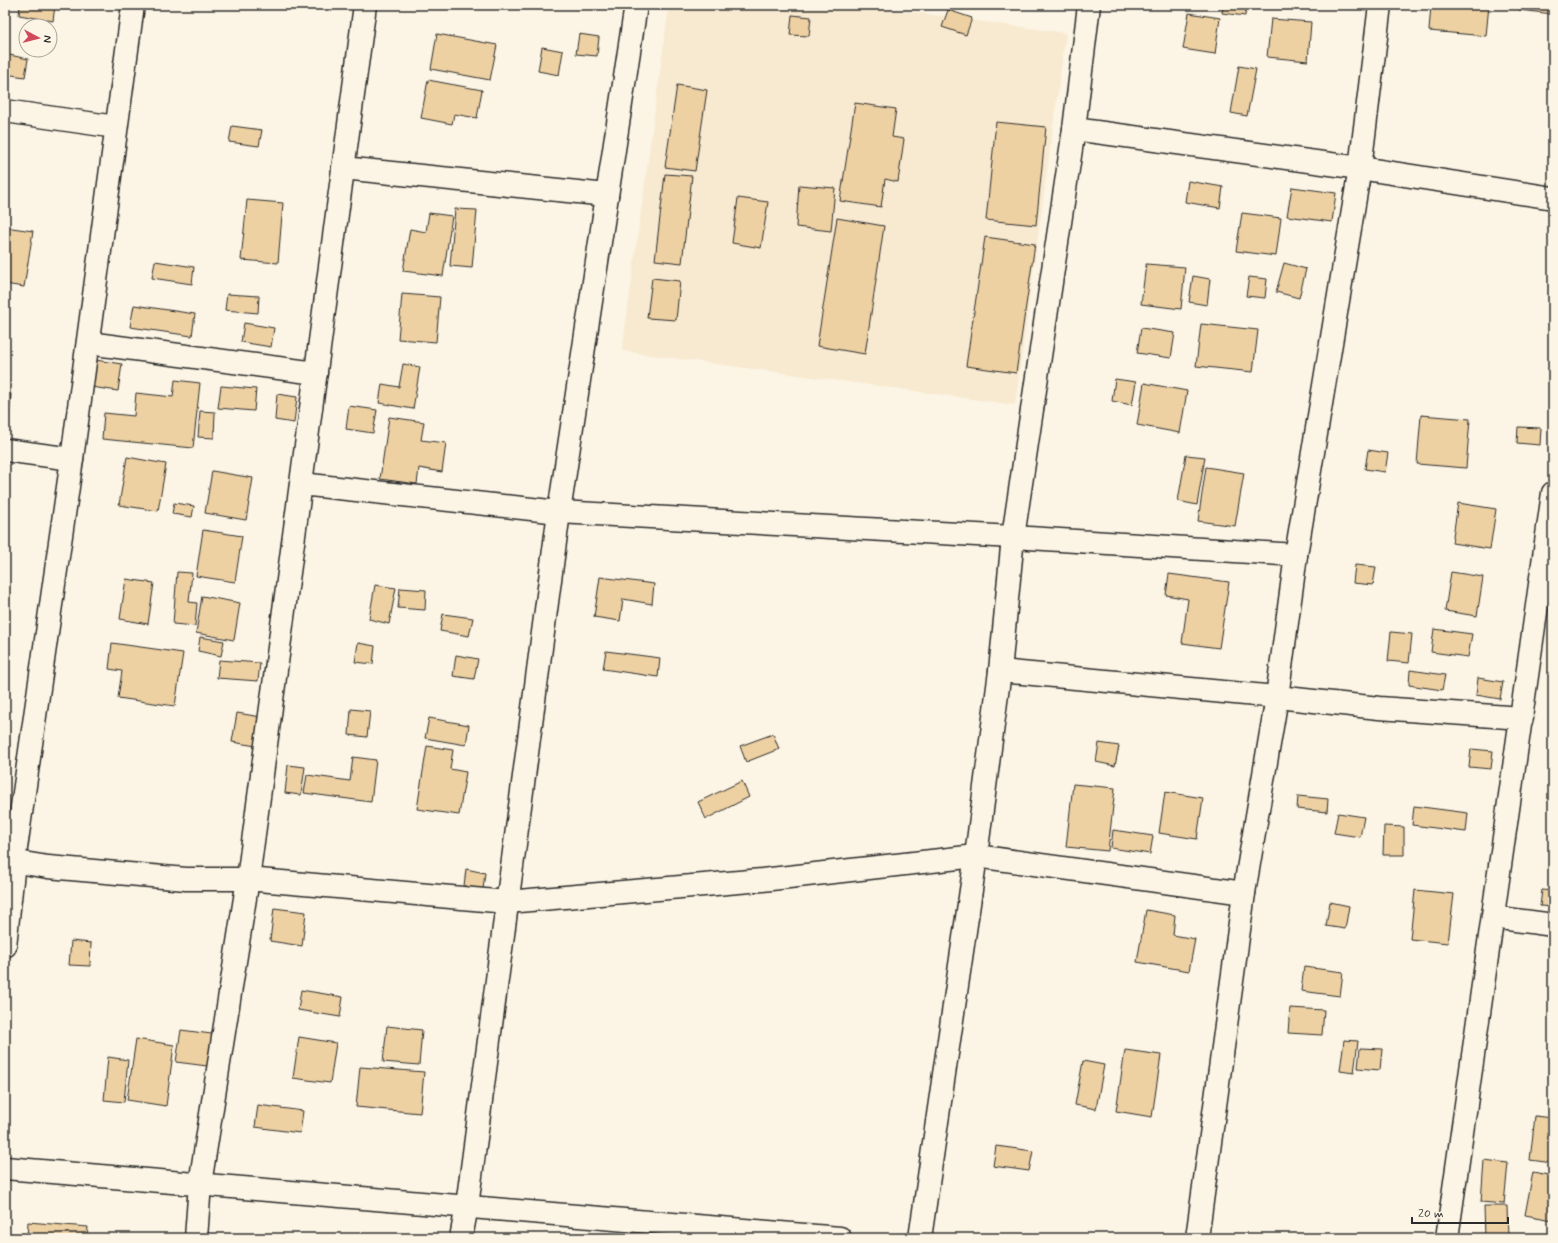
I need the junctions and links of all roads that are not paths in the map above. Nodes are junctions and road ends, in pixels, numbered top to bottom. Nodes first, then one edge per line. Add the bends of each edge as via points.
1 (133, 5) edge
2 (365, 5) edge
3 (636, 5) edge
4 (1089, 5) edge
5 (1380, 5) edge
6 (5, 111) edge
7 (116, 127) junction
8 (1074, 129) junction
9 (343, 168) junction
10 (1360, 168) junction
11 (607, 195) junction
12 (1553, 198) edge
13 (88, 343) junction
14 (316, 373) junction
15 (5, 450) edge
16 (72, 459) junction
17 (301, 484) junction
18 (1553, 493) edge
19 (559, 512) junction
20 (1013, 537) junction
21 (1296, 555) junction
22 (1545, 598) edge
23 (1000, 671) junction
24 (1277, 697) junction
25 (1522, 718) junction
26 (976, 856) junction
27 (10, 861) edge
28 (248, 879) junction
29 (1244, 893) junction
30 (507, 902) junction
31 (1493, 917) junction
32 (1553, 925) edge
33 (5, 946) edge
34 (5, 1168) edge
35 (200, 1184) junction
36 (467, 1206) junction
37 (738, 1234) edge
38 (196, 1238) edge
39 (462, 1238) edge
40 (840, 1238) edge
41 (920, 1238) edge
42 (1197, 1238) edge
43 (1447, 1238) edge

1 - 7 street
2 - 9 street
3 - 11 street
4 - 8 street
5 - 10 street
6 - 7 street
7 - 13 street
8 - 10 street
8 - 20 street
9 - 11 street
9 - 14 street
10 - 12 street
10 - 21 street
11 - 19 street
13 - 14 street
13 - 16 street
14 - 17 street
15 - 16 street
16 - 27 street
17 - 19 street
17 - 28 street
18 - 22 street
19 - 20 street
19 - 30 street
20 - 21 street
20 - 23 street
21 - 24 street
22 - 25 street
23 - 24 street
23 - 26 street
24 - 25 street via 1379,708
24 - 29 street
25 - 31 street
26 - 29 street
26 - 30 street via 762,880
26 - 41 street
27 - 28 street via 48,867 186,879
27 - 33 street
28 - 30 street
28 - 35 street
29 - 42 street
30 - 36 street
31 - 32 street
31 - 43 street
34 - 35 street
35 - 36 street
35 - 38 street
36 - 37 street
36 - 39 street
37 - 40 street

